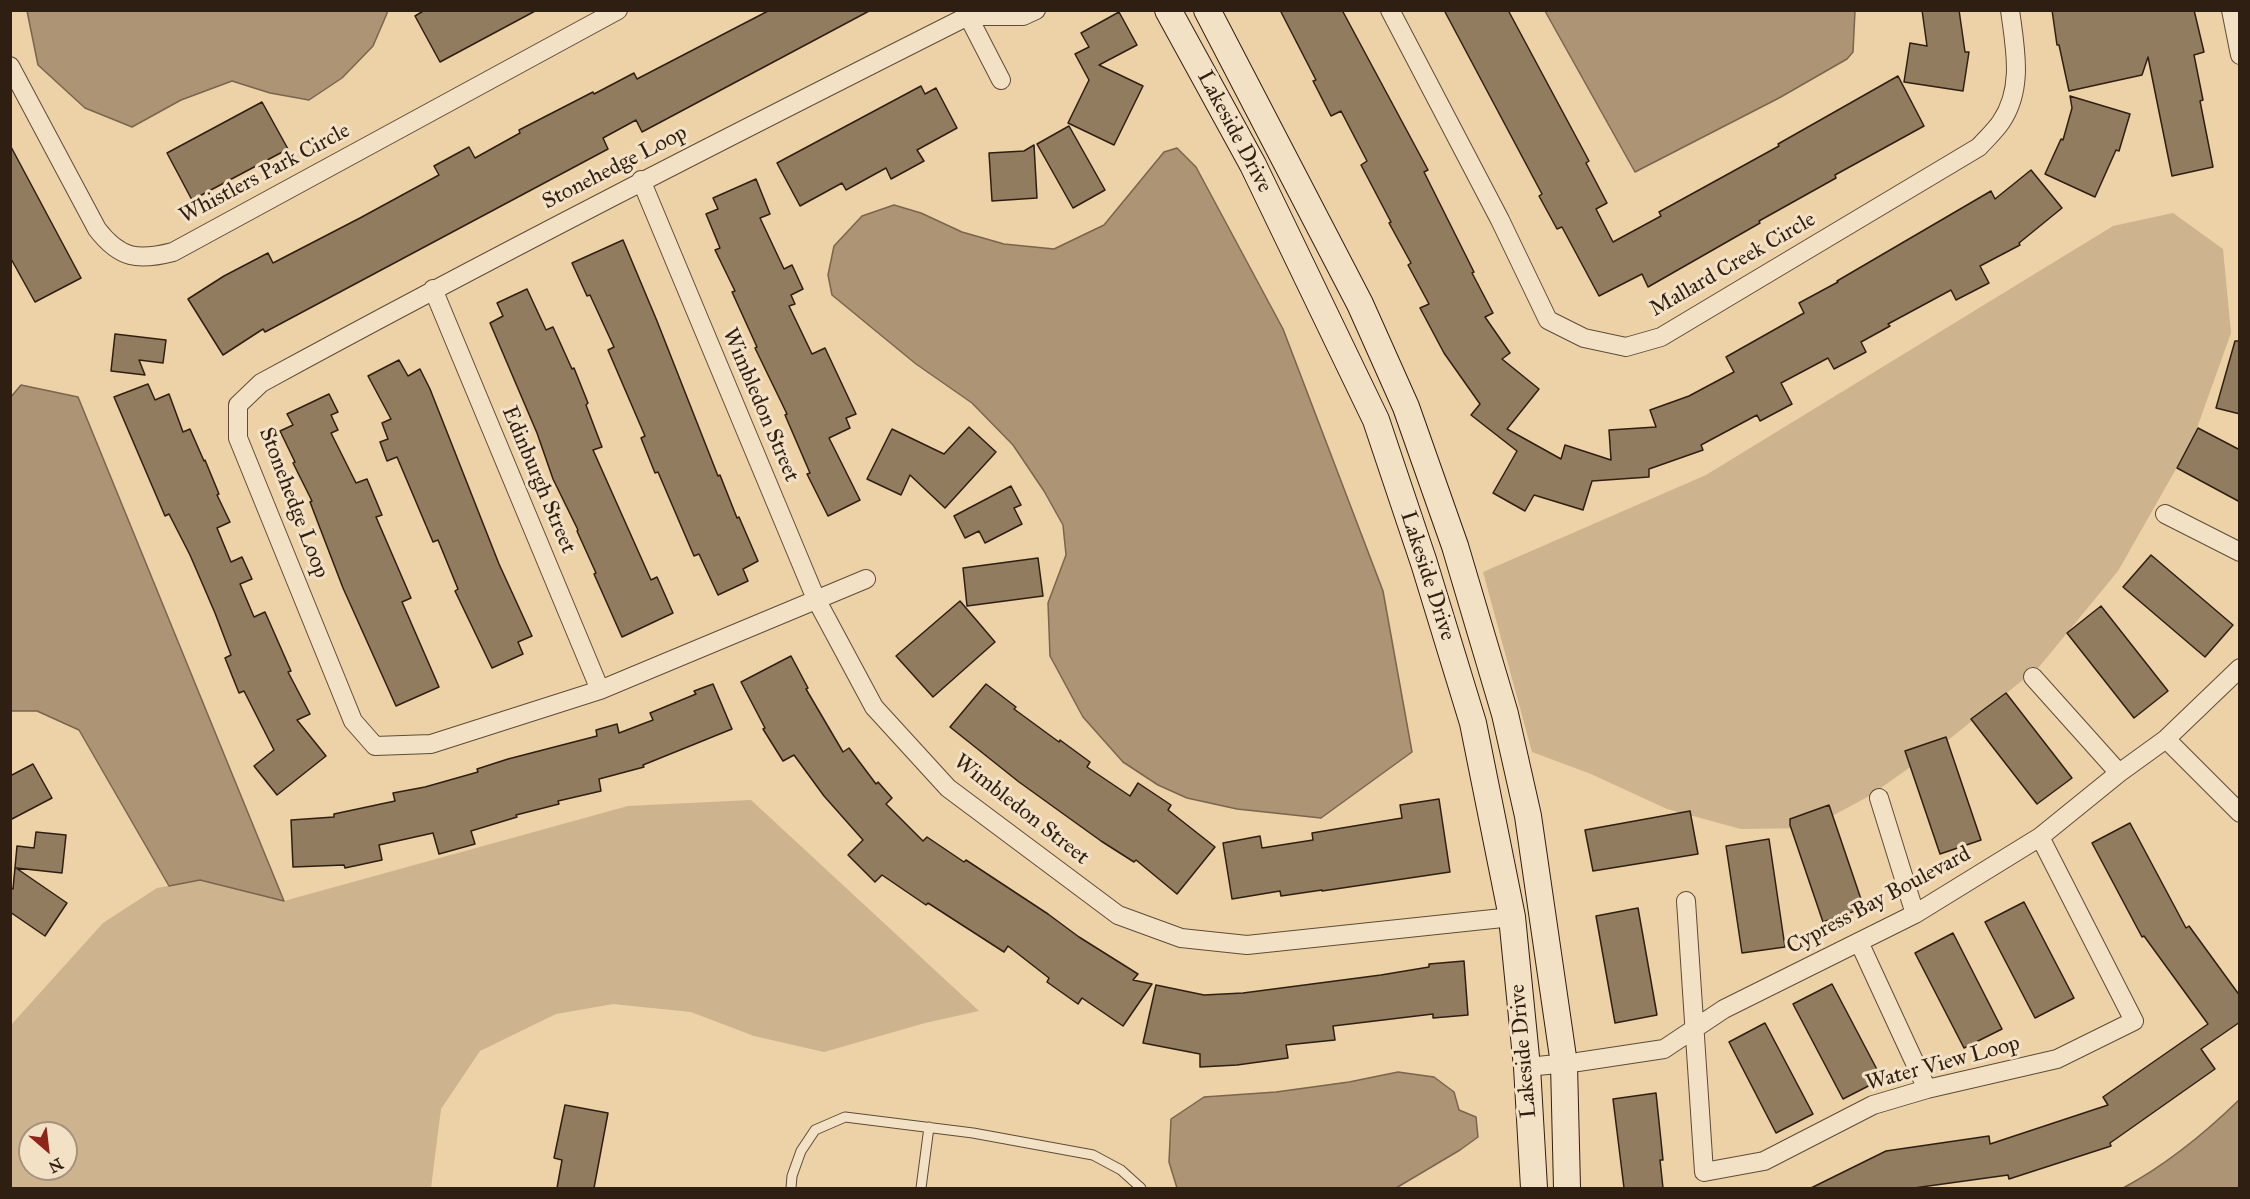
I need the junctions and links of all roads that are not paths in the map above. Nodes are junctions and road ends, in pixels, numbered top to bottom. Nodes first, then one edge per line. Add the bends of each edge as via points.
1 (618, 10) edge
2 (1036, 10) edge
3 (1168, 10) edge
4 (1207, 10) edge
5 (1390, 10) edge
6 (2010, 10) edge
7 (2231, 10) edge
8 (971, 13) edge
9 (2240, 55) edge
10 (10, 66) edge
11 (1001, 80) dead end
12 (641, 180) junction
13 (433, 289) junction
14 (2165, 514) dead end
15 (2240, 552) edge
16 (866, 579) dead end
17 (816, 599) junction
18 (2240, 668) edge
19 (2033, 677) dead end
20 (600, 690) junction
21 (2166, 739) junction
22 (2119, 773) junction
23 (1879, 798) dead end
24 (2240, 813) edge
25 (2040, 837) junction
26 (1686, 901) dead end
27 (1915, 914) junction
28 (1512, 916) junction
29 (1859, 942) junction
30 (1696, 1030) junction
31 (1564, 1064) junction
32 (1527, 1067) junction
33 (1927, 1089) junction
34 (929, 1127) junction
35 (790, 1188) edge
36 (921, 1188) edge
37 (1141, 1188) edge
38 (1534, 1188) edge
39 (1567, 1188) edge

1 - 10 street, Whistlers Park Circle via 173,252 141,258 115,248 97,229
2 - 8 street, Stonehedge Loop via 1023,16
3 - 28 street, Lakeside Drive via 1253,165 1376,420 1473,723
4 - 31 street, Lakeside Drive via 1360,304 1406,407 1455,546 1505,714 1528,816
5 - 6 street, Mallard Creek Circle via 1548,320 1584,338 1626,347 1661,337 1979,147 2002,121 2018,74
7 - 9 street
8 - 11 street
8 - 12 street, Stonehedge Loop
12 - 13 street, Stonehedge Loop
12 - 17 street, Wimbledon Street
13 - 20 street, Edinburgh Street
13 - 20 street, Stonehedge Loop via 261,383 238,405 238,438 353,721 375,746 431,744
14 - 15 street
16 - 17 street, Stonehedge Loop
17 - 20 street, Stonehedge Loop
17 - 28 street, Wimbledon Street via 874,707 948,788 1118,915 1181,938 1247,945
18 - 21 street, Cypress Bay Boulevard
19 - 22 street
21 - 22 street, Cypress Bay Boulevard
21 - 24 street
22 - 25 street, Cypress Bay Boulevard
23 - 27 street
25 - 27 street, Cypress Bay Boulevard
25 - 33 street, Water View Loop via 2134,1021 2057,1059
26 - 30 street
27 - 29 street, Cypress Bay Boulevard
28 - 32 street, Lakeside Drive
29 - 30 street, Cypress Bay Boulevard via 1724,1009
29 - 33 street
30 - 31 street, Cypress Bay Boulevard via 1664,1049
30 - 33 street, Water View Loop via 1704,1172 1764,1161 1873,1105
31 - 32 street, Cypress Bay Boulevard
31 - 39 street, Lakeside Drive
32 - 38 street, Lakeside Drive
34 - 35 lane via 845,1117 815,1130 801,1151
34 - 36 lane
34 - 37 lane via 1093,1155 1121,1170

